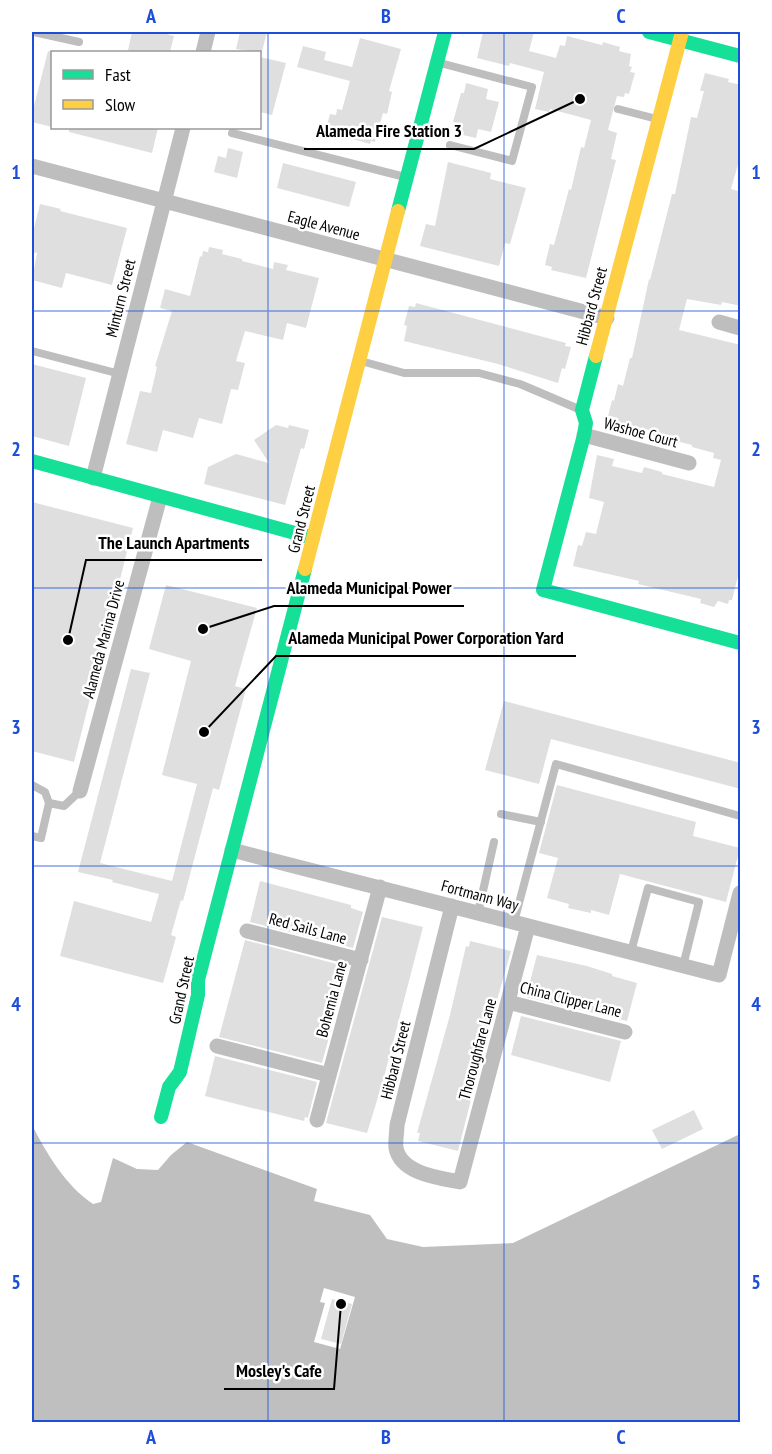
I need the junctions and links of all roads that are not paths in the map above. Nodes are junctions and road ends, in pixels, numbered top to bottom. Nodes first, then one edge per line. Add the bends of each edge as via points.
1 (34, 32) edge
2 (208, 32) edge
3 (445, 32) edge
4 (649, 32) edge
5 (681, 36) edge
6 (79, 42) dead end
7 (203, 51) edge
8 (741, 56) edge
9 (437, 62) junction
10 (618, 109) dead end
11 (659, 119) junction
12 (183, 129) edge
13 (232, 133) dead end
14 (450, 144) dead end
15 (32, 166) edge
16 (407, 178) junction
17 (164, 201) junction
18 (385, 260) junction
19 (607, 318) junction
20 (718, 322) dead end
21 (741, 328) edge
22 (32, 351) edge
23 (358, 360) junction
24 (120, 374) junction
25 (582, 410) junction
26 (584, 435) junction
27 (32, 461) edge
28 (689, 463) dead end
29 (93, 478) junction
30 (160, 497) junction
31 (313, 538) junction
32 (741, 643) edge
33 (32, 785) edge
34 (80, 791) joint
35 (48, 803) junction
36 (501, 814) dead end
37 (741, 816) edge
38 (540, 822) junction
39 (32, 836) edge
40 (494, 842) dead end
41 (232, 850) junction
42 (380, 887) junction
43 (741, 893) edge
44 (452, 906) junction
45 (478, 913) junction
46 (521, 924) junction
47 (247, 931) dead end
48 (631, 952) junction
49 (360, 960) junction
50 (683, 966) junction
51 (508, 1002) junction
52 (625, 1032) dead end
53 (217, 1046) dead end
54 (329, 1075) junction
55 (161, 1117) dead end
56 (317, 1120) dead end
57 (460, 1182) joint

1 - 6 lane
2 - 7 street
3 - 9 street, Grand Street
4 - 5 street
5 - 8 street
5 - 11 street, Hibbard Street
9 - 14 lane via 532,87 512,161
9 - 16 street, Grand Street
10 - 11 lane
11 - 19 street, Hibbard Street
12 - 17 street, Minturn Street
13 - 16 lane
15 - 17 street, Eagle Avenue
16 - 18 street, Grand Street
17 - 18 street, Eagle Avenue
17 - 24 street, Minturn Street
18 - 19 street, Eagle Avenue
18 - 23 street, Grand Street
19 - 25 street, Hibbard Street
20 - 21 street
22 - 24 lane
23 - 25 lane via 404,373 479,373 520,384
23 - 31 street, Grand Street
24 - 29 street, Minturn Street
25 - 26 street, Hibbard Street
26 - 28 street, Washoe Court
26 - 32 street, Hibbard Street via 543,590
27 - 29 street
29 - 30 street
30 - 31 street
30 - 34 street, Alameda Marina Drive
31 - 41 street, Grand Street
33 - 35 lane via 45,792
34 - 35 lane via 64,806
35 - 39 lane via 41,838
36 - 38 lane
37 - 38 lane via 556,764
38 - 46 lane
40 - 45 lane
41 - 42 street, Fortmann Way
41 - 55 street, Grand Street via 198,980 180,1072 169,1087
42 - 44 street, Fortmann Way
42 - 49 street, Bohemia Lane
43 - 50 street, Fortmann Way via 719,975
44 - 45 street, Fortmann Way
44 - 57 street, Hibbard Street via 397,1125 396,1148 401,1160 416,1171
45 - 46 street, Fortmann Way
46 - 48 street, Fortmann Way
46 - 51 street, Thoroughfare Lane
47 - 49 street, Red Sails Lane
48 - 50 street, Fortmann Way
48 - 50 lane via 648,888 699,902
49 - 54 street, Bohemia Lane
51 - 52 street, China Clipper Lane
51 - 57 street, Thoroughfare Lane
53 - 54 street
54 - 56 street, Bohemia Lane

